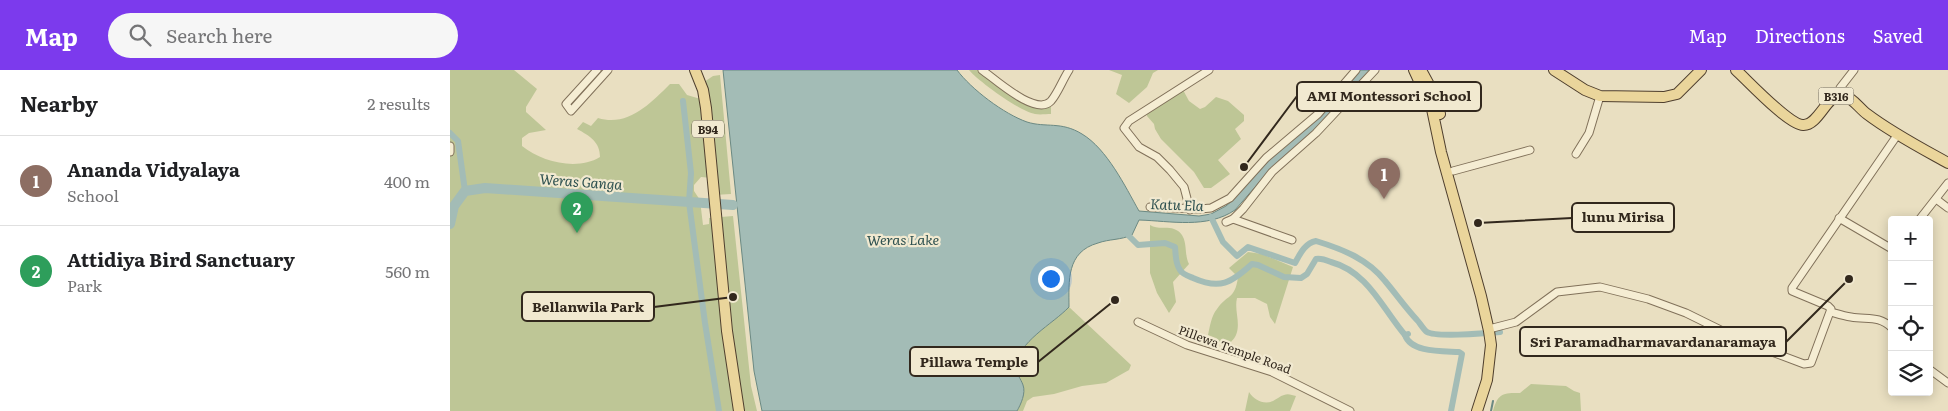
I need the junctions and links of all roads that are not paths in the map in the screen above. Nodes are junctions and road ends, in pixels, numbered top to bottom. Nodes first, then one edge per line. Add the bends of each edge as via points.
1 (596, 70) edge
2 (608, 70) edge
3 (695, 70) edge
4 (982, 70) edge
5 (1069, 70) edge
6 (1209, 70) edge
7 (1356, 70) edge
8 (1375, 70) edge
9 (1414, 70) edge
10 (1554, 70) edge
11 (1701, 70) edge
12 (1736, 70) edge
13 (1854, 70) edge
14 (1423, 72) edge
15 (1841, 94) junction
16 (1600, 96) junction
17 (1898, 134) junction
18 (450, 146) edge
19 (1530, 150) dead end
20 (450, 152) edge
21 (1576, 154) dead end
22 (1948, 163) edge
23 (1453, 170) junction
24 (1948, 183) edge
25 (1936, 199) junction
26 (1458, 200) junction
27 (1150, 207) dead end
28 (1948, 208) edge
29 (1190, 210) junction
30 (1922, 216) edge
31 (1838, 218) junction
32 (1292, 240) dead end
33 (1888, 247) edge
34 (1831, 312) junction
35 (1138, 322) dead end
36 (1888, 324) edge
37 (1492, 330) junction
38 (1494, 344) junction
39 (1933, 372) edge
40 (1948, 383) edge
41 (739, 411) edge
42 (1350, 411) edge
43 (1477, 411) edge
44 (1484, 411) edge

1 - 2 street via 566,104 570,111
3 - 41 main road, B94 via 703,90 727,331
4 - 5 street via 1020,98 1042,105 1050,101
6 - 29 street via 1129,121 1124,128 1139,147 1156,157 1184,187
7 - 29 street via 1318,114 1266,158 1230,198 1212,208
8 - 32 street via 1322,127 1272,172 1243,209 1229,220
9 - 26 main road via 1432,109 1441,152
10 - 16 main road
11 - 16 main road via 1676,94 1664,97
12 - 15 main road, B316 via 1789,119 1801,126 1814,120 1834,96
13 - 15 street via 1840,88
14 - 23 main road via 1434,94
15 - 17 main road, B316
16 - 21 street via 1589,133
17 - 22 main road, B316
17 - 31 street
18 - 20 street
19 - 23 street
23 - 26 main road
24 - 25 street
25 - 28 street
25 - 30 street
26 - 37 main road
27 - 29 street
31 - 33 street
31 - 34 street via 1792,288 1792,291 1828,306
34 - 36 street via 1851,318 1876,318
34 - 37 street via 1811,363 1804,364 1745,342 1686,313 1600,287 1557,292 1516,322
35 - 42 street, Pillewa Temple Road via 1187,345 1272,372
37 - 38 main road
38 - 43 main road
38 - 44 main road via 1493,383
39 - 40 street

